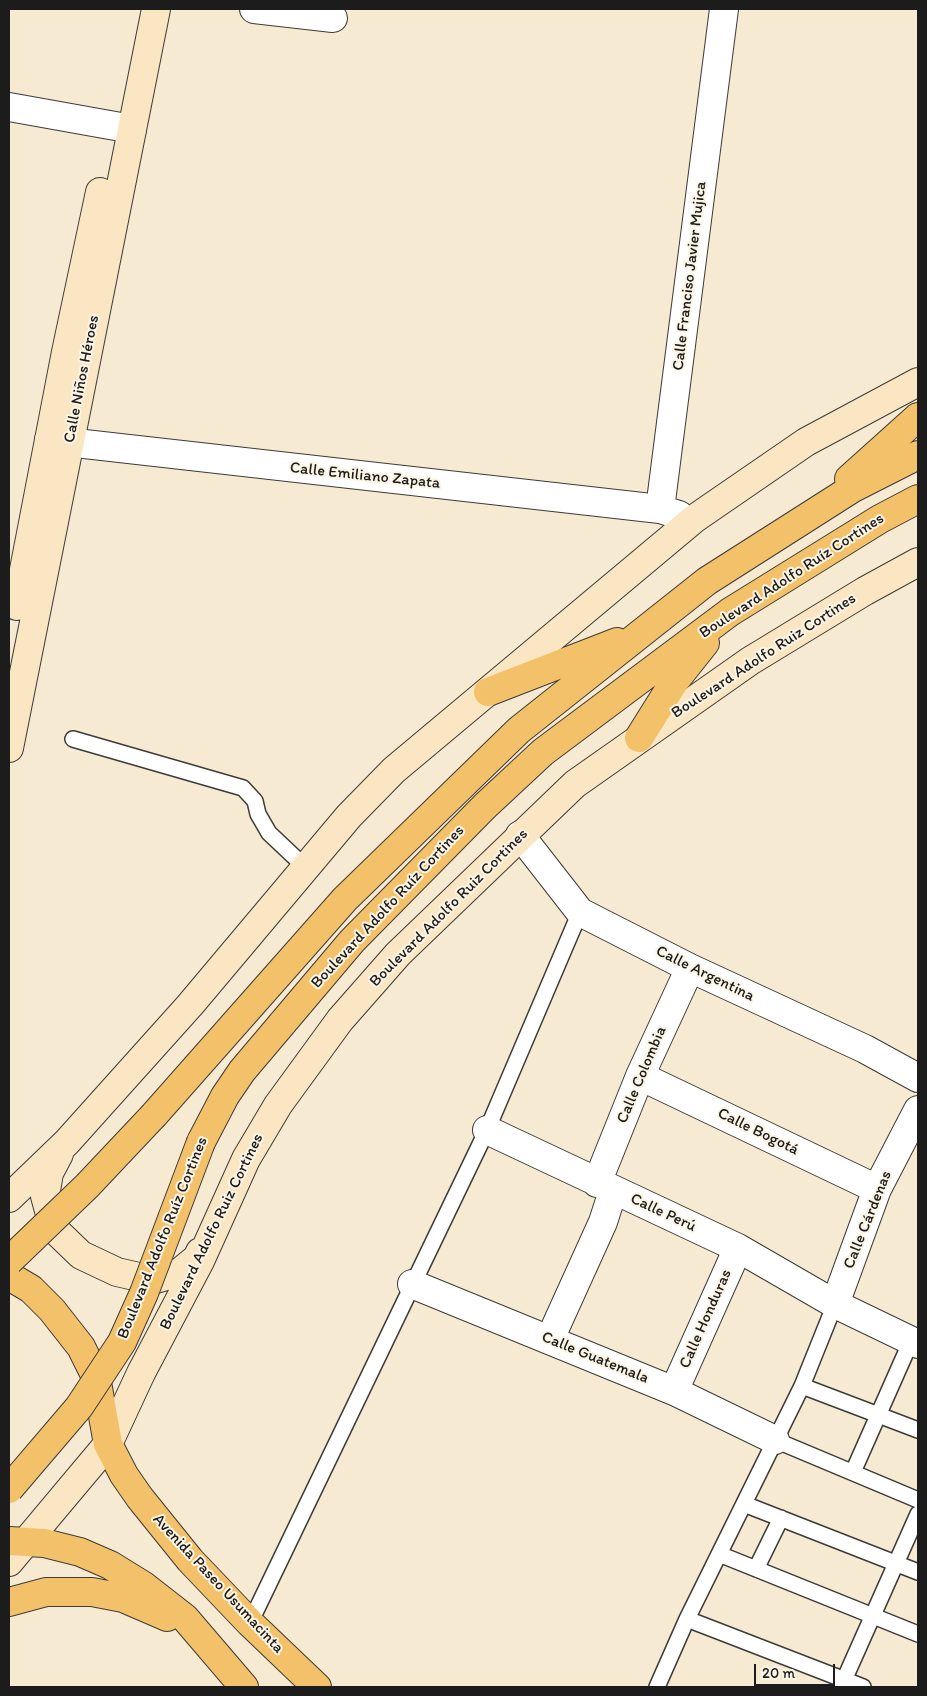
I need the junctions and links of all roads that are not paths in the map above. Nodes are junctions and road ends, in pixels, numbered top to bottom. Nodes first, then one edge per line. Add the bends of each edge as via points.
1 (136, 9) edge
2 (156, 9) edge
3 (254, 9) edge
4 (724, 9) edge
5 (333, 18) dead end
6 (9, 107) edge
7 (122, 128) junction
8 (918, 382) edge
9 (918, 417) edge
10 (59, 441) junction
11 (918, 455) edge
12 (918, 499) edge
13 (660, 509) junction
14 (805, 518) junction
15 (694, 519) junction
16 (918, 562) edge
17 (730, 612) junction
18 (642, 633) junction
19 (9, 648) edge
20 (488, 692) junction
21 (639, 738) junction
22 (73, 739) dead end
23 (9, 748) edge
24 (520, 835) junction
25 (305, 867) junction
26 (580, 912) junction
27 (690, 968) junction
28 (640, 1076) junction
29 (918, 1078) edge
30 (918, 1110) edge
31 (487, 1130) junction
32 (67, 1142) junction
33 (605, 1187) junction
34 (877, 1189) junction
35 (9, 1198) edge
36 (222, 1213) junction
37 (738, 1248) junction
38 (9, 1261) edge
39 (9, 1276) edge
40 (412, 1284) junction
41 (835, 1304) junction
42 (550, 1339) junction
43 (915, 1343) edge
44 (802, 1386) junction
45 (674, 1391) junction
46 (878, 1415) junction
47 (918, 1430) edge
48 (775, 1440) junction
49 (108, 1444) junction
50 (853, 1472) junction
51 (9, 1489) edge
52 (918, 1500) edge
53 (744, 1504) junction
54 (918, 1514) edge
55 (780, 1518) junction
56 (14, 1549) edge
57 (719, 1554) junction
58 (896, 1563) junction
59 (756, 1569) junction
60 (918, 1572) edge
61 (9, 1602) edge
62 (873, 1616) junction
63 (687, 1620) junction
64 (250, 1623) junction
65 (918, 1634) edge
66 (202, 1638) junction
67 (843, 1684) edge
68 (663, 1686) edge
69 (244, 1687) edge
70 (317, 1687) edge
71 (863, 1687) edge

1 - 7 main road, Calle Niños Héroes
2 - 7 main road, Calle Niños Héroes
3 - 5 street
4 - 13 street, Calle Franciso Javier Mujica
6 - 7 street
7 - 10 main road, Calle Niños Héroes
8 - 15 main road via 806,442
9 - 14 main road
10 - 13 street, Calle Emiliano Zapata
10 - 19 main road, Calle Niños Héroes
10 - 23 main road, Calle Niños Héroes
11 - 14 main road, Boulevard Adolfo Ruíz Cortines via 853,488
12 - 17 main road, Boulevard Adolfo Ruíz Cortines
13 - 15 street
14 - 18 main road, Boulevard Adolfo Ruíz Cortines via 707,581
15 - 20 main road
16 - 21 main road, Boulevard Adolfo Ruiz Cortines via 750,661
17 - 21 main road via 674,682
17 - 51 main road, Boulevard Adolfo Ruíz Cortines, bridge via 543,752 352,941 259,1048 225,1096 201,1142 122,1342 79,1407
18 - 20 main road
18 - 38 main road, Boulevard Adolfo Ruíz Cortines, bridge via 519,730 404,840 339,906 154,1115
20 - 25 main road via 394,770
21 - 24 main road, Boulevard Adolfo Ruiz Cortines via 575,784
22 - 25 lane via 243,788 255,801 269,833
24 - 26 street, Calle Argentina
24 - 36 main road, Boulevard Adolfo Ruiz Cortines via 398,954 340,1020 278,1105 246,1159
25 - 32 main road via 190,1005
26 - 27 street, Calle Argentina
26 - 31 lane
27 - 28 street, Calle Colombia
27 - 29 street, Calle Argentina via 865,1048
28 - 33 street, Calle Colombia
28 - 34 street, Calle Bogotá
30 - 34 street, Calle Cárdenas
31 - 33 street, Calle Perú
31 - 40 lane
32 - 35 main road
32 - 36 main road via 49,1173 45,1196 54,1229 90,1260 117,1272 152,1280 180,1272 197,1258
33 - 37 street, Calle Perú
33 - 42 street, Calle Colombia via 604,1222
34 - 41 street, Calle Cárdenas
36 - 49 main road, Boulevard Adolfo Ruiz Cortines
37 - 41 street, Calle Perú
37 - 45 street, Calle Honduras
39 - 49 main road, Avenida Paseo Usumacinta via 31,1289 81,1347 96,1377
40 - 42 street, Calle Guatemala
40 - 64 lane
41 - 43 street, Calle Perú
41 - 44 lane
42 - 45 street, Calle Guatemala
43 - 46 lane
44 - 46 lane
44 - 48 lane
45 - 48 street, Calle Guatemala
46 - 47 lane
46 - 50 lane
48 - 50 lane
48 - 53 lane
49 - 56 main road, Boulevard Adolfo Ruiz Cortines
49 - 64 main road, Avenida Paseo Usumacinta via 124,1475 166,1532
50 - 52 lane
53 - 55 lane
53 - 57 lane
54 - 58 lane
55 - 58 lane
55 - 59 lane
56 - 66 main road via 52,1545 80,1552 110,1565 173,1607
57 - 59 lane
57 - 63 lane
58 - 60 lane
58 - 62 lane
59 - 62 lane
61 - 66 main road via 46,1592 103,1594 123,1598 162,1614
62 - 65 lane
62 - 67 lane
63 - 67 lane
63 - 68 lane
64 - 70 main road, Avenida Paseo Usumacinta
66 - 69 main road
67 - 71 lane

